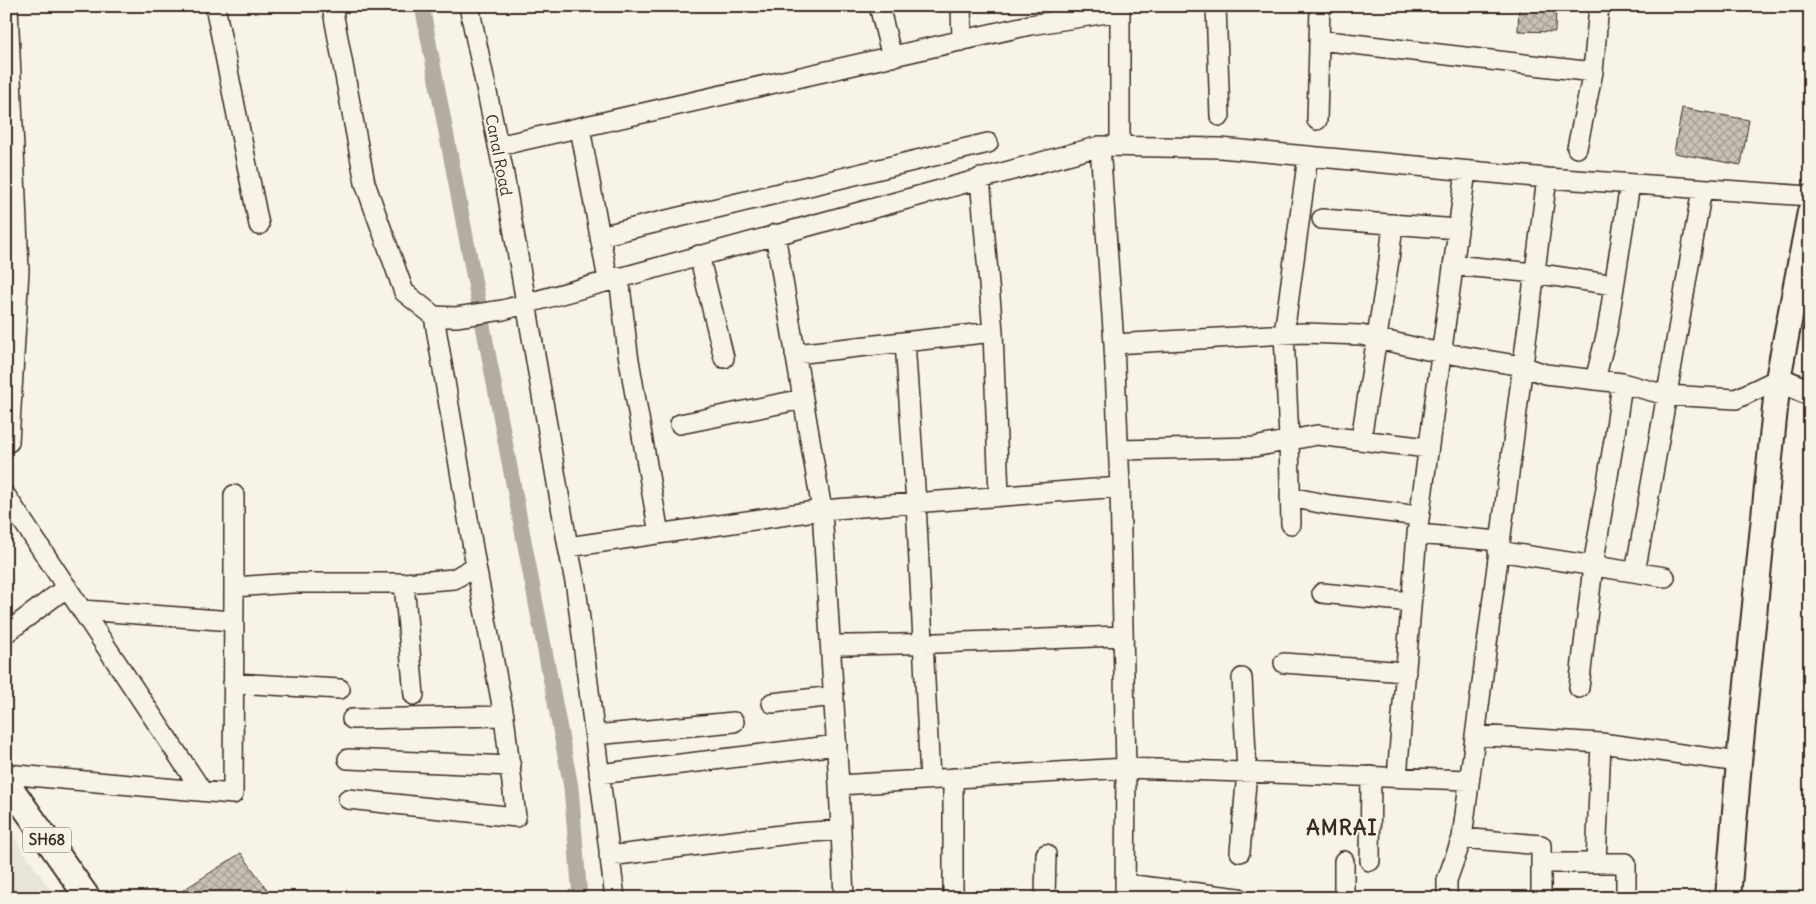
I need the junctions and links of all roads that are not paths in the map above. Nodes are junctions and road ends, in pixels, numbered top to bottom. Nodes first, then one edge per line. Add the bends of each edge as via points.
1 (8, 6) edge
2 (215, 6) edge
3 (332, 6) edge
4 (469, 6) edge
5 (879, 6) edge
6 (961, 6) edge
7 (1216, 6) edge
8 (1320, 6) edge
9 (1599, 6) edge
10 (1120, 8) edge
11 (1319, 40) junction
12 (962, 41) junction
13 (892, 57) junction
14 (1592, 72) junction
15 (1220, 116) dead end
16 (1317, 120) dead end
17 (580, 128) junction
18 (988, 143) dead end
19 (498, 146) junction
20 (1100, 146) junction
21 (1120, 146) junction
22 (1577, 148) dead end
23 (1308, 156) junction
24 (1466, 171) junction
25 (980, 178) junction
26 (1547, 178) junction
27 (1630, 184) junction
28 (1702, 189) junction
29 (1810, 196) edge
30 (1810, 212) edge
31 (1322, 219) dead end
32 (1393, 224) junction
33 (258, 225) dead end
34 (1458, 229) junction
35 (774, 234) junction
36 (600, 236) junction
37 (699, 255) junction
38 (1453, 266) junction
39 (13, 270) edge
40 (1534, 273) junction
41 (614, 278) junction
42 (1614, 285) junction
43 (526, 304) junction
44 (434, 316) junction
45 (993, 332) junction
46 (1284, 334) junction
47 (1377, 339) junction
48 (905, 342) junction
49 (1114, 344) junction
50 (1441, 352) junction
51 (795, 354) junction
52 (724, 358) dead end
53 (1522, 366) junction
54 (1778, 379) junction
55 (1595, 380) junction
56 (1622, 383) junction
57 (1810, 393) edge
58 (1666, 395) junction
59 (803, 399) junction
60 (680, 424) dead end
61 (1289, 439) junction
62 (1362, 439) junction
63 (9, 442) dead end
64 (1428, 448) junction
65 (1119, 450) junction
66 (1120, 487) junction
67 (234, 495) dead end
68 (6, 496) edge
69 (999, 496) junction
70 (1290, 498) junction
71 (916, 503) junction
72 (822, 510) junction
73 (1291, 524) dead end
74 (1418, 525) junction
75 (658, 534) junction
76 (1499, 546) junction
77 (568, 547) junction
78 (476, 566) junction
79 (1593, 566) junction
80 (1635, 572) junction
81 (1665, 577) dead end
82 (404, 583) junction
83 (234, 587) junction
84 (67, 588) junction
85 (1322, 593) dead end
86 (1411, 602) junction
87 (82, 610) junction
88 (233, 621) junction
89 (6, 633) edge
90 (1123, 636) junction
91 (923, 645) junction
92 (831, 646) junction
93 (1284, 663) dead end
94 (1406, 672) junction
95 (1242, 678) dead end
96 (233, 683) junction
97 (1579, 688) dead end
98 (340, 689) dead end
99 (414, 695) dead end
100 (834, 696) junction
101 (772, 703) dead end
102 (504, 716) junction
103 (352, 719) dead end
104 (734, 722) dead end
105 (595, 735) junction
106 (1475, 735) junction
107 (1601, 743) junction
108 (837, 745) junction
109 (348, 759) dead end
110 (1739, 762) junction
111 (511, 766) junction
112 (1126, 768) junction
113 (1247, 772) junction
114 (6, 774) edge
115 (599, 774) junction
116 (1371, 776) junction
117 (1397, 777) junction
118 (953, 778) junction
119 (930, 780) junction
120 (1469, 780) junction
121 (6, 781) edge
122 (840, 785) junction
123 (202, 791) junction
124 (348, 799) dead end
125 (841, 830) junction
126 (1462, 838) junction
127 (1240, 852) dead end
128 (1046, 854) dead end
129 (609, 856) junction
130 (1344, 861) dead end
131 (1370, 861) dead end
132 (1596, 863) junction
133 (1541, 864) junction
134 (1125, 891) edge
135 (88, 898) edge
136 (614, 898) edge
137 (844, 898) edge
138 (953, 898) edge
139 (1045, 898) edge
140 (1239, 898) edge
141 (1344, 898) edge
142 (1447, 898) edge
143 (1541, 898) edge
144 (1626, 898) edge
145 (1728, 898) edge

1 - 39 street
2 - 33 street
3 - 44 street via 365,183 404,292
4 - 19 street, Canal Road
5 - 13 street
6 - 12 street
7 - 15 street
8 - 11 street
9 - 14 street
10 - 12 street
10 - 21 street
11 - 14 street
11 - 16 street
12 - 13 street
13 - 17 street
14 - 22 street
17 - 19 street
17 - 36 street
18 - 36 street
19 - 43 street, Canal Road
20 - 21 street
20 - 25 street
20 - 49 street
21 - 23 street via 1220,148
23 - 24 street
23 - 46 street
24 - 26 street
24 - 34 street
25 - 35 street
25 - 45 street
26 - 27 street
26 - 40 street
27 - 28 street
27 - 42 street
28 - 29 street
28 - 58 street
30 - 54 main road
31 - 32 street
32 - 34 street
32 - 47 street
34 - 38 street
35 - 37 street
35 - 51 street
36 - 41 street
37 - 41 street
37 - 52 street
38 - 40 street
38 - 50 street
39 - 63 street
40 - 42 street
40 - 53 street
41 - 43 street
41 - 75 street
42 - 55 street
43 - 44 street via 456,317
43 - 77 street, Canal Road
44 - 78 street
45 - 48 street
45 - 69 street
46 - 47 street
46 - 49 street
46 - 61 street
47 - 50 street
47 - 62 street
48 - 51 street
48 - 71 street
49 - 65 street
50 - 53 street
50 - 64 street
51 - 59 street
53 - 55 street via 1545,374
53 - 76 street
54 - 57 main road
54 - 58 street via 1736,399
54 - 110 main road
55 - 56 street
56 - 58 street
56 - 79 street
58 - 80 street
59 - 60 street
59 - 72 street
61 - 62 street via 1317,435
61 - 65 street via 1254,447
61 - 70 street
62 - 64 street
64 - 74 street
65 - 66 street
66 - 69 street
66 - 90 street
67 - 83 street
68 - 84 street
69 - 71 street
70 - 73 street
70 - 74 street
71 - 72 street
71 - 91 street
72 - 75 street
72 - 92 street
74 - 76 street
74 - 86 street
75 - 77 street
76 - 79 street
76 - 106 street
77 - 105 street, Canal Road
78 - 82 street via 454,579
78 - 102 street
79 - 80 street
79 - 97 street
80 - 81 street
82 - 83 street via 292,583
82 - 99 street
83 - 88 street
84 - 87 street
84 - 89 street
85 - 86 street
86 - 94 street
87 - 88 street
87 - 123 street
88 - 96 street
90 - 91 street
90 - 112 street
91 - 92 street
91 - 119 street
92 - 100 street
93 - 94 street
94 - 117 street
95 - 113 street
96 - 98 street
96 - 123 street via 232,794
100 - 101 street
100 - 108 street
102 - 103 street
102 - 111 street
104 - 105 street
105 - 115 street, Canal Road
106 - 107 street
106 - 120 street
107 - 110 street
107 - 132 street
108 - 115 street
108 - 122 street
109 - 111 street
110 - 145 main road
111 - 124 street via 516,817
112 - 113 street
112 - 118 street
112 - 134 street
113 - 116 street
113 - 127 street
114 - 123 street
115 - 129 street, Canal Road
116 - 117 street
116 - 131 street
117 - 120 street
118 - 119 street
118 - 138 street
119 - 122 street
120 - 126 street
121 - 135 main road, SH68
122 - 125 street
125 - 129 street
125 - 137 street
126 - 133 street via 1541,845
126 - 142 street via 1448,880
128 - 139 street
129 - 136 street, Canal Road
130 - 141 street
132 - 133 street
132 - 144 street via 1626,863
133 - 143 street
134 - 140 street

